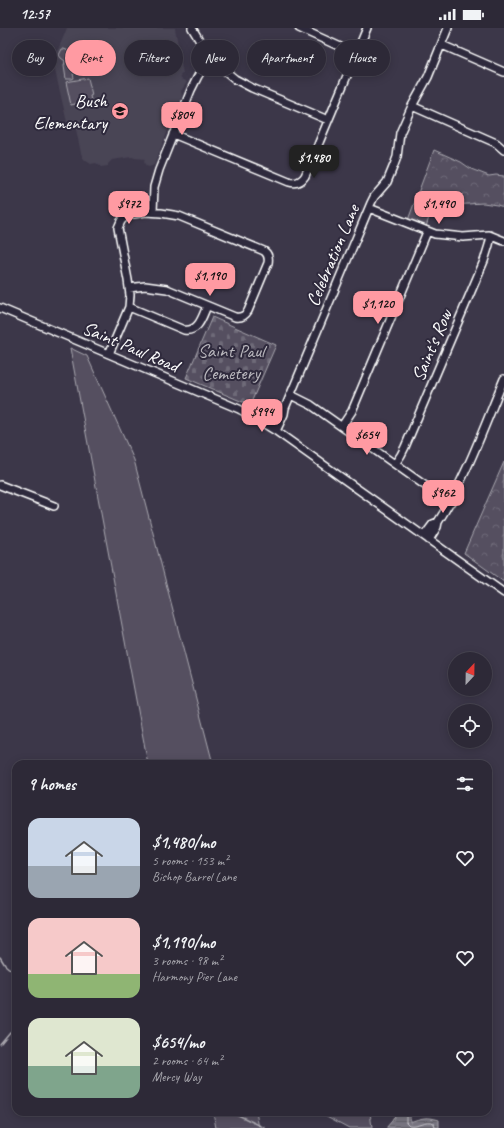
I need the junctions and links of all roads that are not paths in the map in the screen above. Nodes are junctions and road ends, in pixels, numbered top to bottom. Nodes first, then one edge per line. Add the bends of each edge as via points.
1 (192, 28) edge
2 (298, 28) edge
3 (367, 28) edge
4 (448, 28) edge
5 (199, 40) edge
6 (362, 40) edge
7 (334, 44) edge
8 (442, 45) junction
9 (504, 72) edge
10 (198, 76) edge
11 (231, 76) edge
12 (347, 76) edge
13 (412, 106) junction
14 (328, 120) junction
15 (173, 134) junction
16 (504, 150) edge
17 (369, 208) junction
18 (153, 212) junction
19 (428, 232) junction
20 (491, 236) junction
21 (504, 241) edge
22 (129, 288) junction
23 (207, 306) junction
24 (129, 307) junction
25 (0, 308) edge
26 (109, 354) junction
27 (504, 379) edge
28 (291, 395) junction
29 (342, 426) junction
30 (273, 429) junction
31 (395, 464) junction
32 (0, 484) edge
33 (451, 502) junction
34 (54, 506) dead end
35 (427, 538) junction
36 (504, 593) edge

1 - 5 street
2 - 7 street
3 - 6 street
4 - 8 street, Celebration Lane
8 - 9 street
8 - 13 street, Celebration Lane
10 - 15 street
11 - 14 street via 252,88
12 - 14 street
13 - 16 street via 496,143
13 - 17 street, Celebration Lane via 400,133 397,157 387,182 374,197
14 - 15 street via 305,176 297,183 289,182
15 - 18 street via 158,170
17 - 19 street
17 - 28 street, Celebration Lane
18 - 22 street via 127,215 119,224
18 - 23 street via 179,216 264,251 267,255 268,263 244,316 235,317
19 - 20 street via 456,237
19 - 29 street via 352,411
20 - 21 street
20 - 31 street, Saint's Row via 484,261 405,447
22 - 23 street via 145,286 167,289
22 - 24 street
23 - 24 street via 199,324 193,330 184,330
24 - 26 street
25 - 26 street, Saint Paul Road
26 - 30 street, Saint Paul Road via 239,409
27 - 33 street
28 - 29 street
28 - 30 street, Celebration Lane via 285,408 279,412
29 - 31 street
30 - 35 street, Saint Paul Road
31 - 33 street
32 - 34 street
33 - 35 street via 438,522 432,524
35 - 36 street, Saint Paul Road

